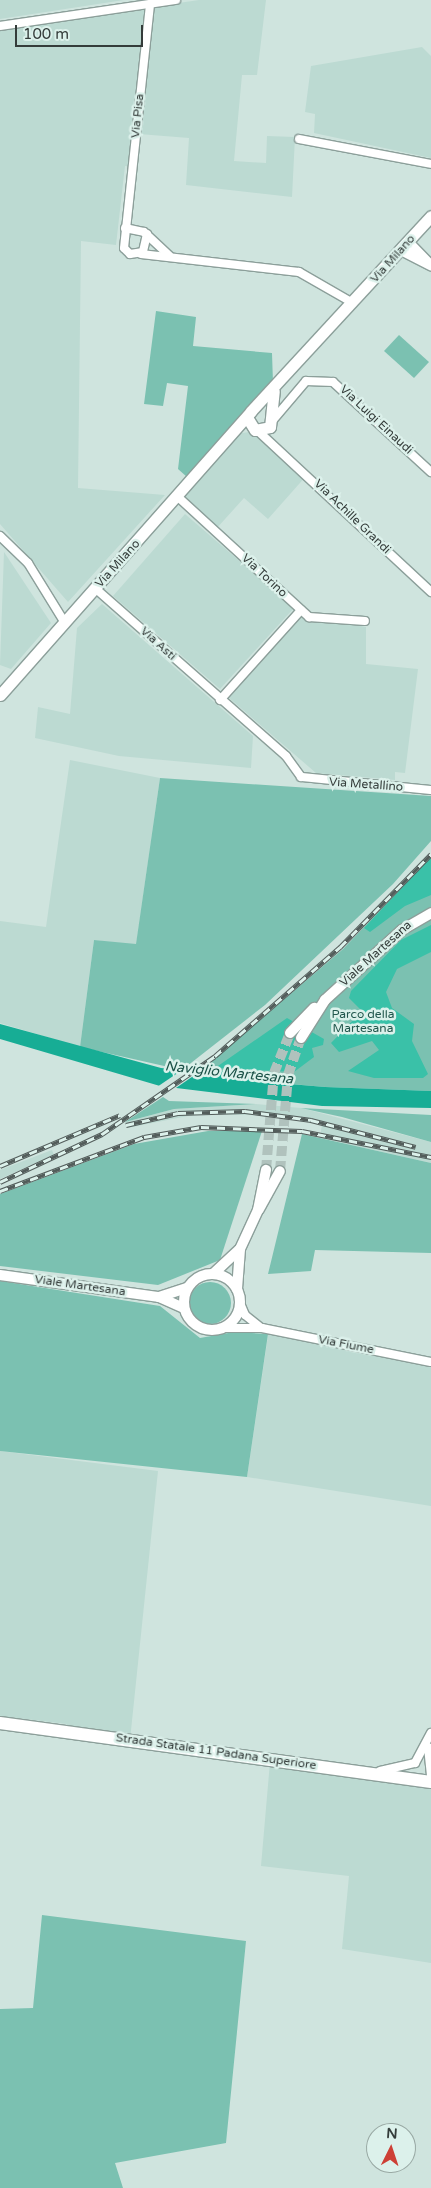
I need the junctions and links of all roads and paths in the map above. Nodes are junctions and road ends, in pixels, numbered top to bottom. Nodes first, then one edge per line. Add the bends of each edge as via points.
1 (176, 0) edge
2 (150, 4) junction
3 (0, 26) edge
4 (299, 139) dead end
5 (431, 164) edge
6 (431, 216) edge
7 (125, 228) junction
8 (147, 234) junction
9 (405, 246) junction
10 (141, 254) junction
11 (170, 256) junction
12 (430, 265) edge
13 (353, 303) junction
14 (274, 391) junction
15 (259, 407) junction
16 (271, 420) junction
17 (253, 426) junction
18 (273, 442) junction
19 (431, 472) edge
20 (178, 497) junction
21 (0, 536) edge
22 (96, 589) junction
23 (431, 592) edge
24 (301, 610) junction
25 (365, 621) dead end
26 (65, 623) junction
27 (0, 695) edge
28 (220, 700) junction
29 (301, 777) joint
30 (431, 790) edge
31 (431, 913) edge
32 (325, 1000) junction
33 (290, 1033) tunnel mouth
34 (301, 1038) tunnel mouth
35 (266, 1170) tunnel mouth
36 (280, 1171) tunnel mouth
37 (258, 1210) junction
38 (240, 1249) junction
39 (213, 1274) junction
40 (0, 1275) edge
41 (187, 1288) junction
42 (237, 1289) junction
43 (159, 1297) junction
44 (240, 1304) junction
45 (184, 1308) junction
46 (225, 1328) junction
47 (262, 1328) junction
48 (431, 1362) edge
49 (0, 1723) edge
50 (431, 1733) edge
51 (428, 1742) junction
52 (359, 1772) junction
53 (431, 1776) edge
54 (431, 1782) edge

1 - 2 street
2 - 3 street
2 - 7 street, Via Pisa
4 - 5 street
6 - 9 main road, Via Milano
7 - 8 street
7 - 10 street, Via Pisa via 124,248 130,254
8 - 10 street via 148,245
8 - 11 street
9 - 12 street
9 - 13 main road, Via Milano
10 - 11 street
11 - 13 street via 299,272
13 - 14 main road, Via Milano
14 - 15 main road, Via Milano
14 - 16 main road
15 - 16 main road
15 - 17 main road, Via Milano
16 - 17 main road, Via Milano
16 - 18 street
16 - 19 street, Via Luigi Einaudi via 306,381 333,382
17 - 18 street, Via Achille Grandi
17 - 20 main road, Via Milano via 236,433
18 - 23 street, Via Achille Grandi
20 - 22 main road, Via Milano
20 - 24 street, Via Torino
21 - 26 street via 28,563
22 - 26 main road, Via Milano
22 - 28 street, Via Asti
24 - 25 street, Via Torino via 309,616
24 - 28 street
26 - 27 main road, Via Milano
28 - 29 street, Via Asti via 286,756
29 - 30 street, Via Metallino
31 - 32 street, Viale Martesana via 402,930
32 - 33 street, Viale Martesana
32 - 34 street, Viale Martesana
35 - 37 street
36 - 37 street via 270,1196
37 - 38 street
38 - 39 street
38 - 42 street
39 - 41 street via 201,1276
39 - 42 street via 228,1279
40 - 43 street, Viale Martesana
41 - 43 street, Viale Martesana
41 - 45 street
42 - 44 street
43 - 45 street, Viale Martesana
44 - 46 street via 236,1318
44 - 47 street, Via Fiume via 245,1316
45 - 46 street via 190,1321 202,1329
46 - 47 street, Via Fiume
47 - 48 street, Via Fiume
49 - 52 main road, Strada Statale 11 Padana Superiore
50 - 51 street
51 - 52 street via 411,1765
51 - 53 street
52 - 54 main road, Strada Statale 11 Padana Superiore

